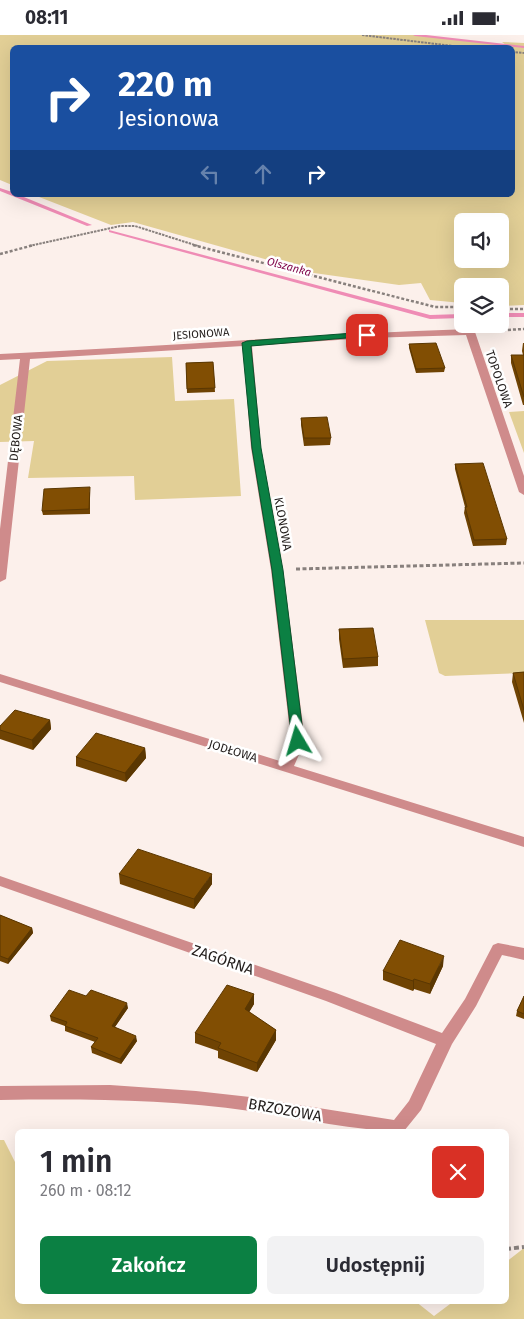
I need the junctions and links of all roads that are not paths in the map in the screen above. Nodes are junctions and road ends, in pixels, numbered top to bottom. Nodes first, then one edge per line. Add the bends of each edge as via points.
1 (454, 332) edge
2 (470, 333) edge
3 (247, 343) junction
4 (25, 356) junction
5 (0, 357) edge
6 (524, 492) edge
7 (0, 579) edge
8 (0, 679) edge
9 (287, 767) junction
10 (524, 842) edge
11 (0, 881) edge
12 (524, 954) edge
13 (445, 1041) junction
14 (0, 1093) edge

1 - 3 street, JESIONOWA
2 - 6 street, TOPOLOWA
3 - 4 street, JESIONOWA
3 - 9 street, KLONOWA via 256,448 277,570 298,741
4 - 5 street, JESIONOWA
4 - 7 street, DĘBOWA
8 - 9 street, JODŁOWA
9 - 10 street, JODŁOWA
11 - 13 street, ZAGÓRNA via 331,997
12 - 13 street, BRZOZOWA via 498,949 471,1002
13 - 14 street, BRZOZOWA via 415,1105 398,1127 250,1103 196,1098 110,1092

